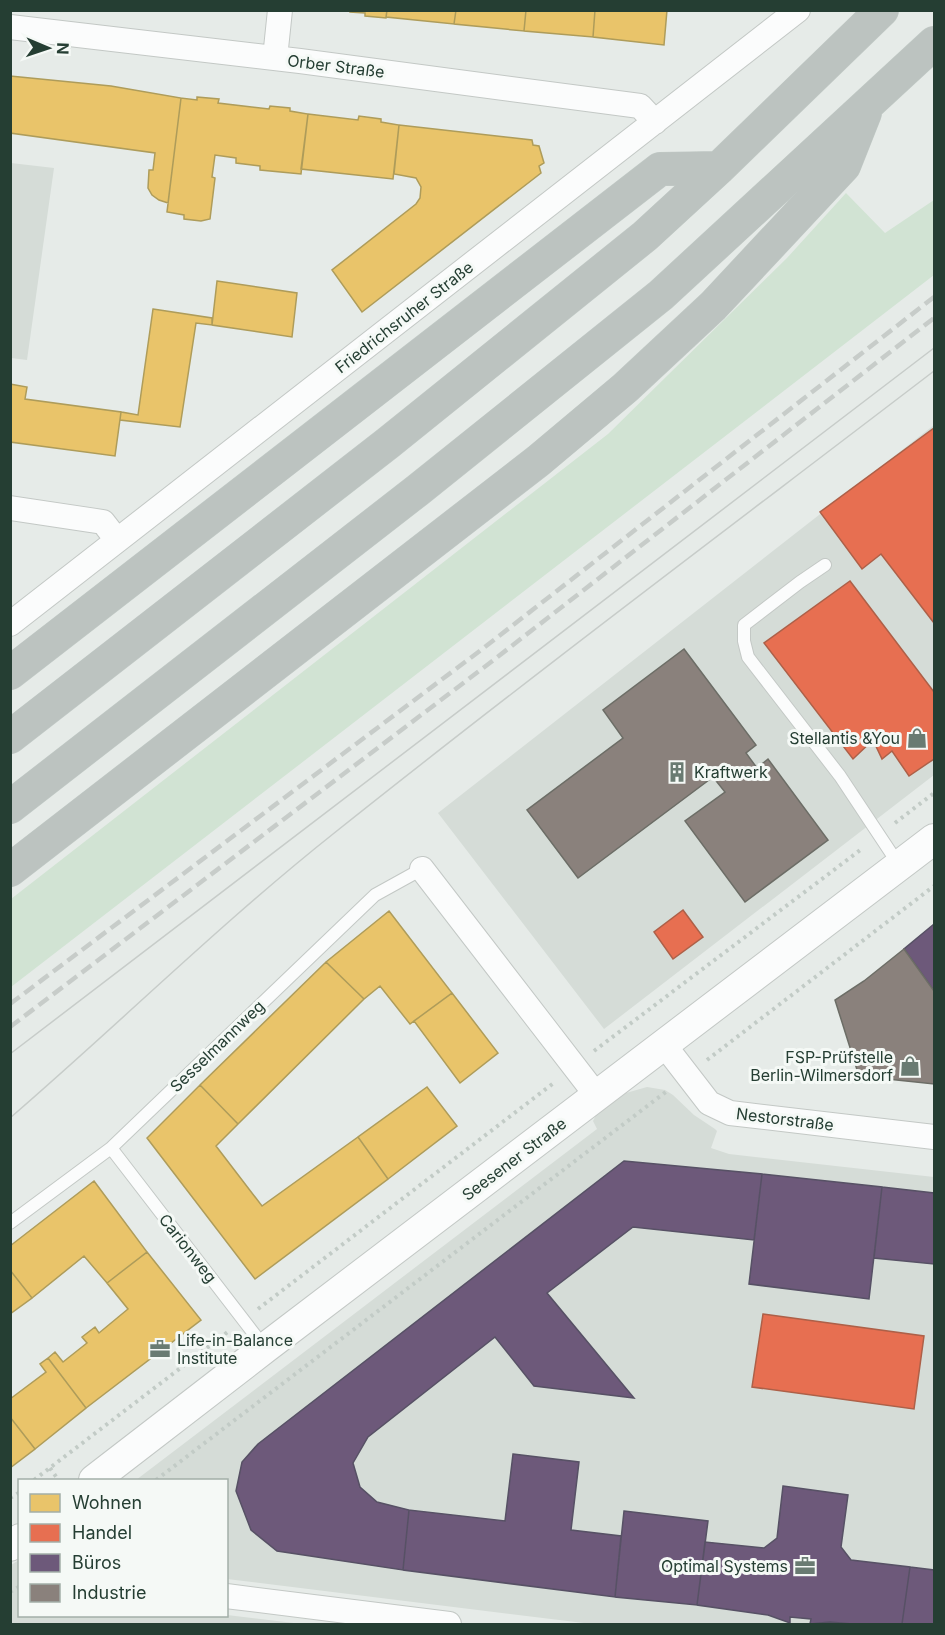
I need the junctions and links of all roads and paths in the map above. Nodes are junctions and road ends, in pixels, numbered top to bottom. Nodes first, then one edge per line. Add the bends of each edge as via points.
1 (280, 10) edge
2 (798, 10) edge
3 (882, 10) edge
4 (10, 27) edge
5 (934, 43) edge
6 (275, 58) junction
7 (869, 105) junction
8 (655, 122) junction
9 (719, 168) junction
10 (10, 508) edge
11 (117, 540) junction
12 (825, 565) dead end
13 (10, 624) edge
14 (10, 673) edge
15 (10, 737) edge
16 (934, 793) edge
17 (10, 807) edge
18 (879, 836) junction
19 (934, 839) edge
20 (899, 866) junction
21 (422, 869) joint
22 (10, 870) edge
23 (934, 885) edge
24 (665, 1046) junction
25 (588, 1056) dead end
26 (707, 1060) dead end
27 (564, 1076) dead end
28 (666, 1092) dead end
29 (597, 1096) junction
30 (934, 1137) edge
31 (111, 1148) junction
32 (10, 1223) edge
33 (244, 1320) junction
34 (265, 1348) junction
35 (50, 1468) junction
36 (35, 1479) edge
37 (57, 1479) edge
38 (95, 1479) edge
39 (157, 1479) edge
40 (228, 1596) edge
41 (320, 1616) edge
42 (449, 1624) edge

1 - 6 street
2 - 8 street, Friedrichsruher Straße
3 - 9 highway
4 - 6 street, Orber Straße
5 - 7 highway
6 - 8 street, Orber Straße via 640,106
7 - 17 highway via 661,295 418,490
7 - 22 highway via 844,166 713,306 625,388 538,461
8 - 11 street, Friedrichsruher Straße
9 - 14 highway via 660,169
9 - 15 highway via 645,236 388,443
10 - 11 street via 103,522
11 - 13 street, Friedrichsruher Straße
12 - 18 lane via 744,626 744,641 748,657 840,776
16 - 18 path
18 - 20 lane
18 - 25 path
19 - 20 street, Seesener Straße
20 - 24 street, Seesener Straße
21 - 29 street
21 - 31 lane, Sesselmannweg via 375,895
23 - 26 path
24 - 29 street, Seesener Straße
24 - 30 street, Nestorstraße via 709,1103 730,1113
27 - 33 path
28 - 39 path
29 - 34 street, Seesener Straße
31 - 32 lane, Sesselmannweg
31 - 33 lane, Carionweg
33 - 34 lane, Carionweg
33 - 35 path
34 - 38 street, Seesener Straße
35 - 36 path
35 - 37 path
40 - 41 street
41 - 42 street

